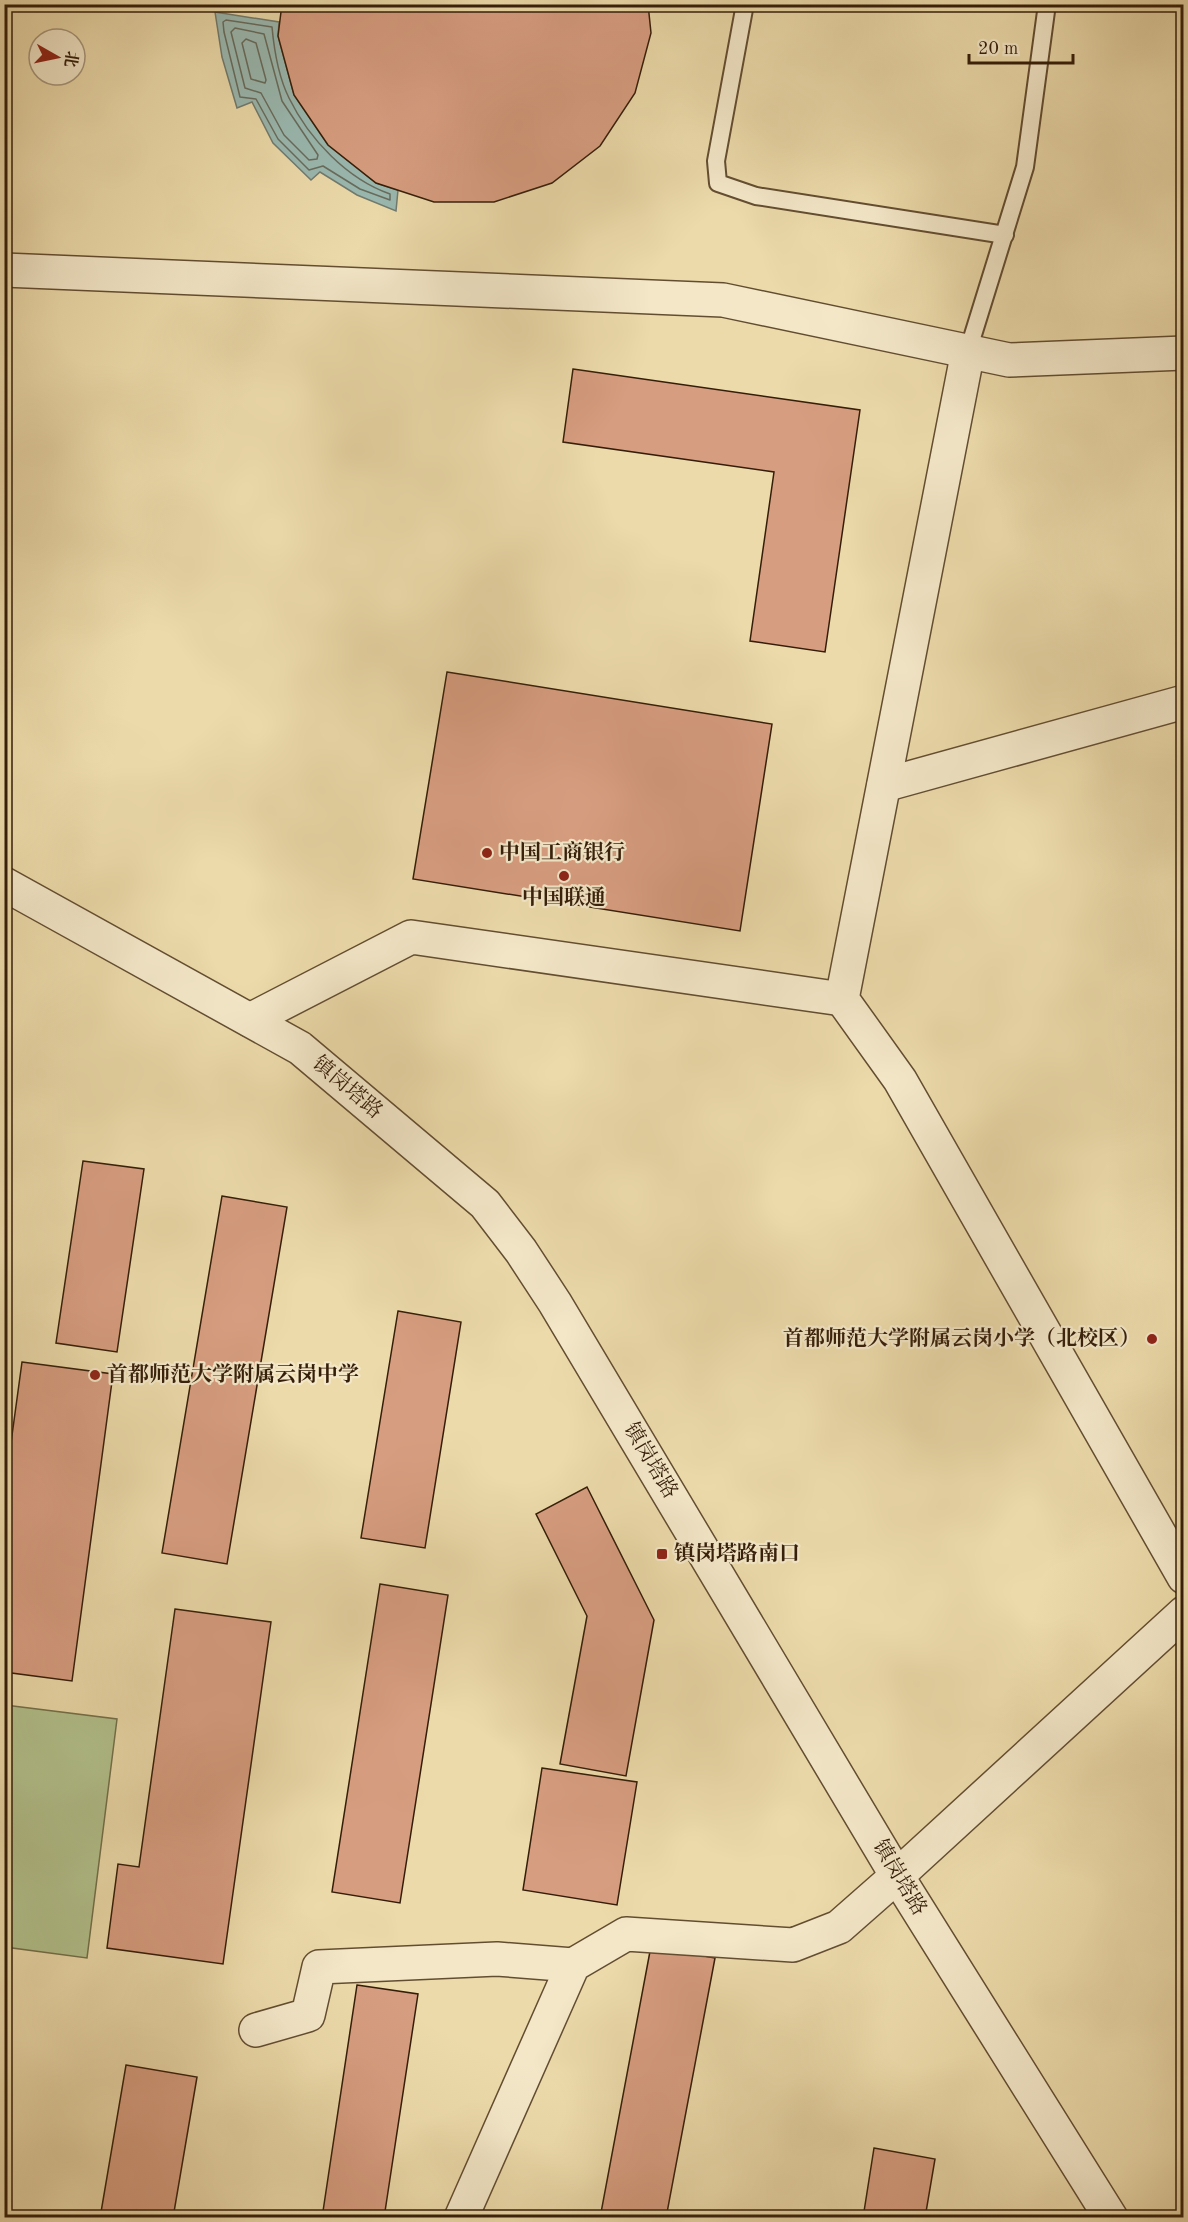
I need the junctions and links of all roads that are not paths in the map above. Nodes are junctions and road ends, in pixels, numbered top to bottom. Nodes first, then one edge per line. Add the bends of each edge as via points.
1 (744, 4) edge
2 (1047, 4) edge
3 (1005, 235) junction
4 (4, 270) edge
5 (968, 351) junction
6 (1184, 353) edge
7 (1184, 702) edge
8 (884, 785) junction
9 (4, 884) edge
10 (842, 999) junction
11 (250, 1020) junction
12 (1184, 1576) edge
13 (1184, 1613) edge
14 (897, 1876) junction
15 (573, 1965) junction
16 (256, 2030) dead end
17 (461, 2217) edge
18 (1111, 2217) edge

1 - 3 lane via 717,161 718,183 756,196
2 - 3 lane via 1025,167
3 - 5 lane
4 - 5 street via 723,300
5 - 6 street via 1009,360
5 - 8 street
7 - 8 street
8 - 10 street
9 - 11 street, 镇岗塔路
10 - 11 street via 411,937
10 - 12 street via 900,1080
11 - 14 street, 镇岗塔路 via 300,1048 485,1204 521,1251
13 - 14 street
14 - 15 street via 838,1927 793,1945 626,1934
14 - 18 street, 镇岗塔路
15 - 16 street via 497,1959 319,1967 308,2015
15 - 17 street

